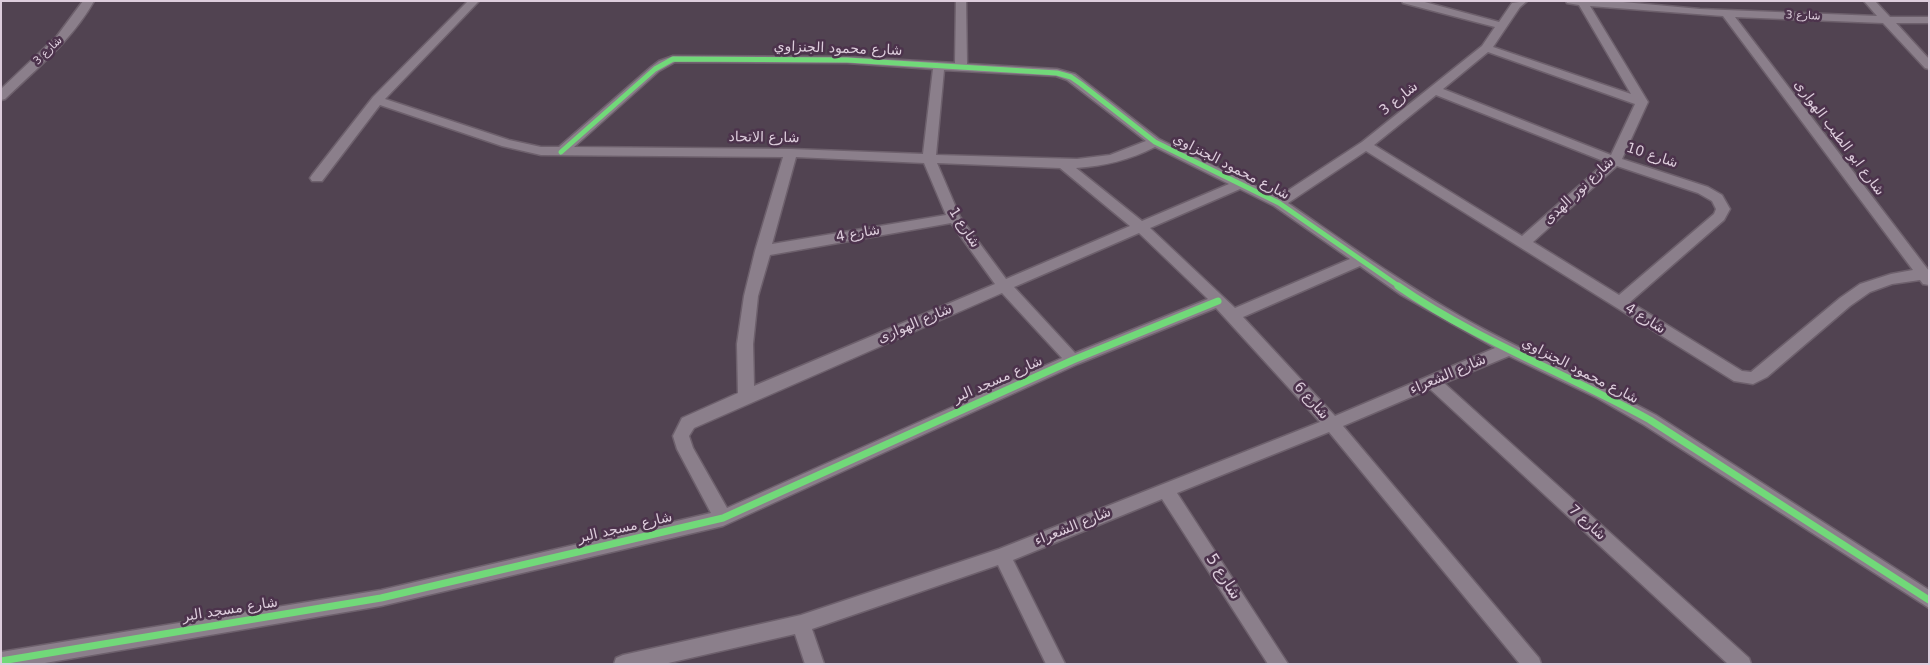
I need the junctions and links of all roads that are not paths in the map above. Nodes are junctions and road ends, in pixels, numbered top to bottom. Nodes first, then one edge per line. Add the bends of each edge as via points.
1 (89, 1) edge
2 (474, 1) edge
3 (961, 1) edge
4 (1407, 1) edge
5 (1522, 1) edge
6 (1685, 1) edge
7 (1869, 1) edge
8 (1577, 2) edge
9 (1700, 12) junction
10 (1726, 13) junction
11 (1886, 20) junction
12 (1929, 20) edge
13 (1502, 26) junction
14 (1486, 48) junction
15 (938, 65) junction
16 (961, 66) junction
17 (1929, 66) edge
18 (1434, 90) junction
19 (1, 96) edge
20 (377, 100) junction
21 (1642, 102) junction
22 (1155, 142) junction
23 (1366, 145) junction
24 (561, 152) junction
25 (791, 153) junction
26 (929, 159) junction
27 (1615, 161) junction
28 (1063, 164) junction
29 (317, 178) dead end
30 (1240, 184) junction
31 (1279, 203) junction
32 (954, 218) junction
33 (1141, 227) junction
34 (1523, 243) junction
35 (762, 251) junction
36 (1361, 260) junction
37 (1926, 278) edge
38 (1004, 286) junction
39 (1218, 300) junction
40 (1620, 303) junction
41 (1234, 315) junction
42 (1509, 349) junction
43 (1073, 360) junction
44 (1432, 382) junction
45 (746, 397) junction
46 (1332, 424) junction
47 (1166, 491) junction
48 (723, 518) junction
49 (1002, 556) junction
50 (1929, 600) edge
51 (801, 624) junction
52 (1, 661) edge
53 (623, 664) edge
54 (815, 664) edge
55 (1056, 664) edge
56 (1280, 664) edge
57 (1532, 664) edge
58 (1742, 664) edge

1 - 19 street, شارع 3 via 65,34
2 - 20 street
3 - 16 street
4 - 13 street
5 - 13 street, شارع 3
6 - 9 street
7 - 11 street
8 - 9 street, شارع 3
8 - 21 street
9 - 10 street, شارع 3
10 - 11 street, شارع 3
10 - 37 street, شارع ابو الطيب الهوارى
11 - 12 street, شارع 3
11 - 17 street
13 - 14 street, شارع 3
14 - 18 street, شارع 3
14 - 21 street
15 - 16 street, شارع محمود الجنزاوي
15 - 24 street, شارع محمود الجنزاوي via 847,60 673,59 662,63
15 - 26 street, شارع 1
16 - 22 street, شارع محمود الجنزاوي via 1042,71 1071,77
18 - 23 street, شارع 3
18 - 27 street, شارع 10
20 - 24 street, شارع الاتحاد via 522,148
20 - 29 street
21 - 27 street, شارع نور الهدى
22 - 28 street, شارع الاتحاد via 1129,156 1098,163
22 - 30 street, شارع محمود الجنزاوي
23 - 31 street, شارع 3
23 - 34 street, شارع 4
24 - 25 street, شارع الاتحاد
25 - 26 street, شارع الاتحاد
25 - 35 street
26 - 28 street, شارع الاتحاد
26 - 32 street, شارع 1
27 - 34 street, شارع نور الهدى
27 - 40 street, شارع 10 via 1703,190 1717,198 1723,209 1719,217
28 - 33 street, شارع 6
30 - 31 street, شارع محمود الجنزاوي
30 - 33 street, شارع الهوارى
31 - 36 street, شارع محمود الجنزاوي
32 - 35 street, شارع 4
32 - 38 street, شارع 1
33 - 38 street, شارع الهوارى
33 - 39 street, شارع 6
34 - 40 street, شارع 4
35 - 45 street via 751,296 745,344
36 - 41 street
36 - 42 street, شارع محمود الجنزاوي via 1414,296
37 - 40 street, شارع 4 via 1891,279 1865,288 1753,378 1725,369
38 - 43 street, شارع 1
38 - 45 street, شارع الهوارى
39 - 41 street, شارع 6
39 - 43 street, شارع مسجد البر
41 - 46 street, شارع 6
42 - 44 street, شارع الشعراء
42 - 50 street, شارع محمود الجنزاوي via 1650,420
43 - 48 street, شارع مسجد البر
44 - 46 street, شارع الشعراء
44 - 58 street, شارع 7
45 - 48 street, شارع الهوارى via 688,423 681,436
46 - 47 street, شارع الشعراء
46 - 57 street, شارع 6
47 - 49 street, شارع الشعراء
47 - 56 street, شارع 5
48 - 52 street, شارع مسجد البر via 381,598
49 - 51 street, شارع الشعراء
49 - 55 street
51 - 53 street, شارع الشعراء
51 - 54 street

